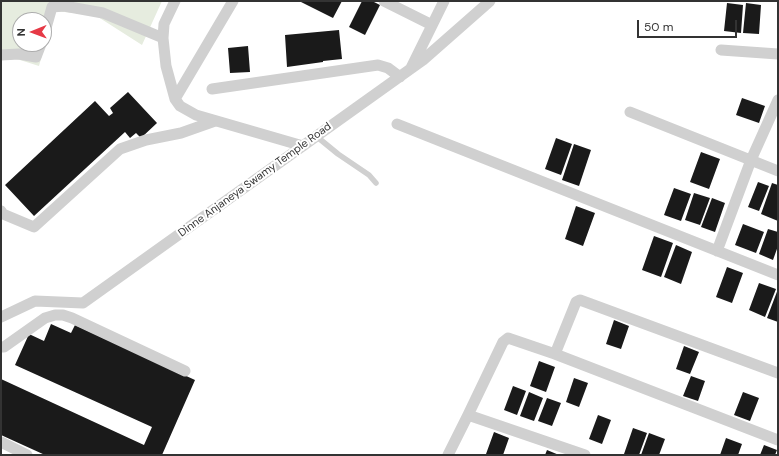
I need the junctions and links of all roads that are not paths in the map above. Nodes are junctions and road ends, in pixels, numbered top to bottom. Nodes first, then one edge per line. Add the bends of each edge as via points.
1 (175, 1) edge
2 (233, 1) edge
3 (384, 1) edge
4 (444, 1) edge
5 (490, 1) edge
6 (51, 12) edge
7 (432, 25) junction
8 (163, 38) junction
9 (722, 50) dead end
10 (38, 52) edge
11 (778, 54) edge
12 (1, 55) edge
13 (409, 70) junction
14 (400, 76) junction
15 (212, 89) dead end
16 (175, 99) junction
17 (778, 100) edge
18 (630, 112) dead end
19 (215, 121) junction
20 (397, 124) dead end
21 (316, 136) junction
22 (303, 146) junction
23 (751, 160) junction
24 (778, 171) edge
25 (376, 183) dead end
26 (1, 212) edge
27 (716, 251) junction
28 (778, 275) edge
29 (1, 317) edge
30 (1, 347) edge
31 (555, 354) junction
32 (185, 371) dead end
33 (778, 373) edge
34 (468, 415) junction
35 (778, 440) edge
36 (1, 442) edge
37 (27, 455) edge
38 (448, 455) edge
39 (585, 455) edge

1 - 8 street via 164,24
2 - 16 street
3 - 7 street
4 - 7 street
5 - 13 street, Dinne Anjaneya Swamy Temple Road
6 - 8 street via 52,7 64,6 103,13
7 - 13 street
8 - 16 street via 166,66
9 - 11 street
10 - 12 street via 36,57 19,54
13 - 14 street, Dinne Anjaneya Swamy Temple Road
14 - 15 street via 378,65
14 - 21 street, Dinne Anjaneya Swamy Temple Road
16 - 19 street via 188,111
17 - 23 street
18 - 23 street
19 - 22 street
19 - 26 street via 120,149 34,227
20 - 27 street
21 - 22 street, Dinne Anjaneya Swamy Temple Road
21 - 25 lane via 369,174
22 - 29 street, Dinne Anjaneya Swamy Temple Road via 83,303 34,301
23 - 24 street
23 - 27 street
27 - 28 street
30 - 32 street via 45,318 63,315
31 - 33 street via 576,302 580,300
31 - 34 street via 511,338 505,339
31 - 35 street
34 - 38 street
34 - 39 street
36 - 37 street

